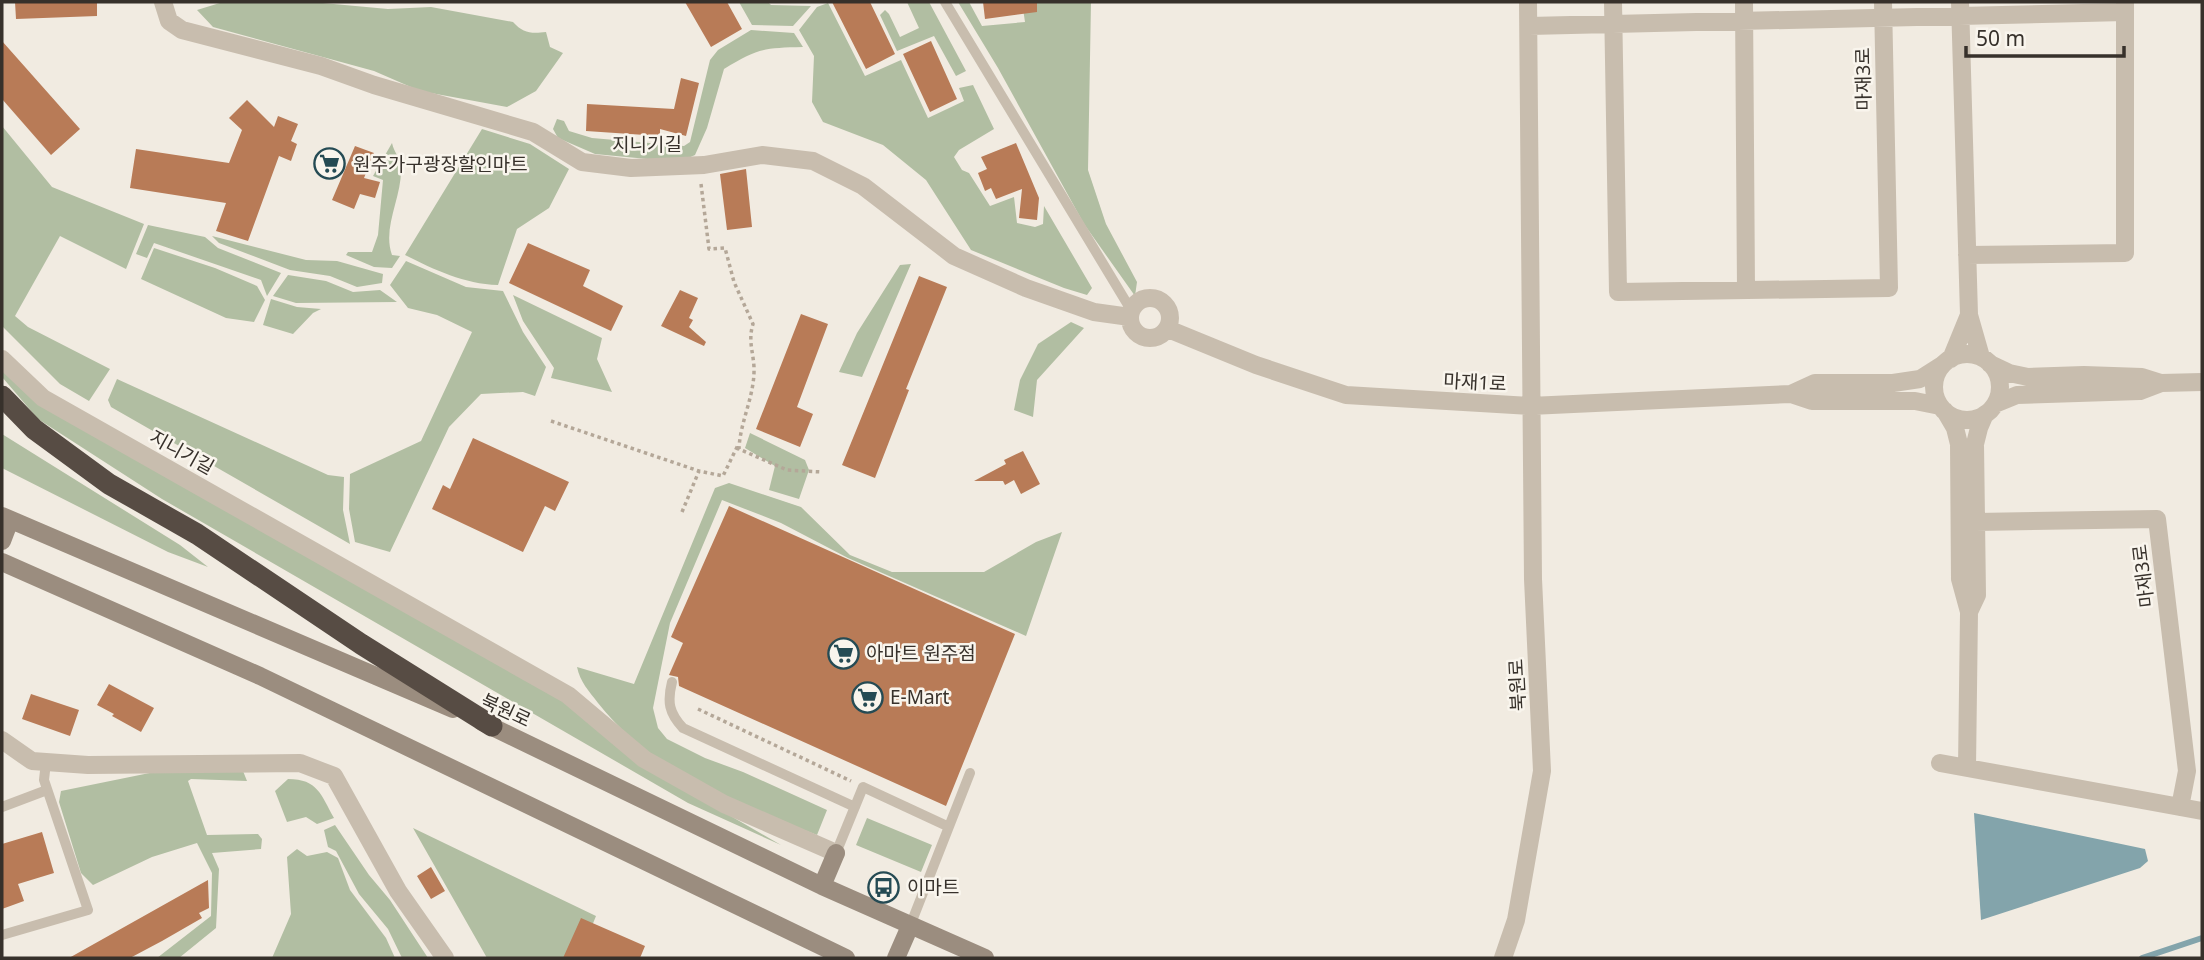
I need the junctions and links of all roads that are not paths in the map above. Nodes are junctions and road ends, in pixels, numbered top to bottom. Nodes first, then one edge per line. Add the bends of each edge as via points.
1 (163, 2) edge
2 (945, 2) edge
3 (1528, 2) edge
4 (1613, 2) edge
5 (1744, 2) edge
6 (2125, 7) edge
7 (1883, 10) edge
8 (1960, 10) edge
9 (1743, 22) junction
10 (1612, 25) junction
11 (1529, 26) junction
12 (1967, 255) junction
13 (1746, 290) junction
14 (1130, 314) junction
15 (1969, 315) junction
16 (1168, 329) junction
17 (2, 359) edge
18 (1986, 361) junction
19 (1946, 362) junction
20 (2202, 382) edge
21 (2161, 383) junction
22 (1791, 394) junction
23 (2, 396) edge
24 (1530, 406) junction
25 (1942, 408) junction
26 (1990, 409) junction
27 (6, 518) edge
28 (1976, 523) junction
29 (2, 541) edge
30 (2, 562) edge
31 (1969, 612) junction
32 (672, 682) dead end
33 (492, 726) junction
34 (2, 740) edge
35 (46, 762) junction
36 (1940, 763) dead end
37 (1967, 768) junction
38 (970, 773) dead end
39 (47, 790) junction
40 (2, 807) edge
41 (855, 807) junction
42 (2180, 807) junction
43 (2202, 811) edge
44 (947, 826) junction
45 (836, 853) junction
46 (822, 886) junction
47 (909, 926) junction
48 (2, 935) edge
49 (445, 958) edge
50 (846, 958) edge
51 (896, 958) edge
52 (985, 958) edge
53 (1503, 958) edge

1 - 14 street, 지니기길 via 169,21 182,30 321,65 533,132 582,162 631,168 698,165 762,155 813,161 863,186 954,256 1094,312
2 - 14 lane
3 - 11 street
4 - 10 street, 마재3로
5 - 9 street
6 - 8 street, 마재3로
6 - 12 street, 마재3로 via 2125,253
7 - 8 street, 마재3로
7 - 9 street, 마재3로
7 - 13 street, 마재3로 via 1889,288
8 - 12 street
9 - 10 street, 마재3로
9 - 13 street
10 - 11 street, 마재3로
10 - 13 street, 마재3로 via 1618,292
11 - 24 street
12 - 15 street
14 - 16 street via 1133,330 1144,337 1157,337
14 - 16 street via 1140,300 1159,299 1169,309
15 - 18 street
15 - 19 street
16 - 24 street, 마재1로 via 1346,395
17 - 45 street, 지니기길 via 43,398 568,695 644,759 724,804
18 - 19 street via 1961,355
18 - 21 street via 2028,377 2142,377
18 - 26 street via 1997,372 1999,383 1999,394
19 - 22 street via 1920,379 1815,383
19 - 25 street via 1934,385
20 - 21 street
21 - 26 street via 2140,391 2017,395
22 - 24 street, 마재1로
22 - 25 street via 1812,401 1915,401
23 - 33 highway via 34,429 108,484 197,534
24 - 53 street, 북원로 via 1542,771 1516,920
25 - 26 street via 1957,419 1968,420
25 - 31 street via 1959,444 1960,579
26 - 28 street via 1975,444
27 - 29 street
27 - 33 street, 북원로
28 - 31 street via 1977,595
28 - 42 street, 마재3로 via 2157,519 2187,771
30 - 50 street via 260,676
31 - 37 street
32 - 41 lane via 668,707 682,727
33 - 46 street, 북원로
34 - 35 street via 32,761
35 - 39 lane
35 - 49 street via 300,763 334,776 398,891
36 - 37 street
37 - 42 street
38 - 44 lane
39 - 40 lane
39 - 48 lane via 88,910
41 - 44 lane via 863,787
41 - 45 lane
42 - 43 street
44 - 47 lane
45 - 46 street
46 - 47 street, 북원로
47 - 51 street
47 - 52 street, 북원로

